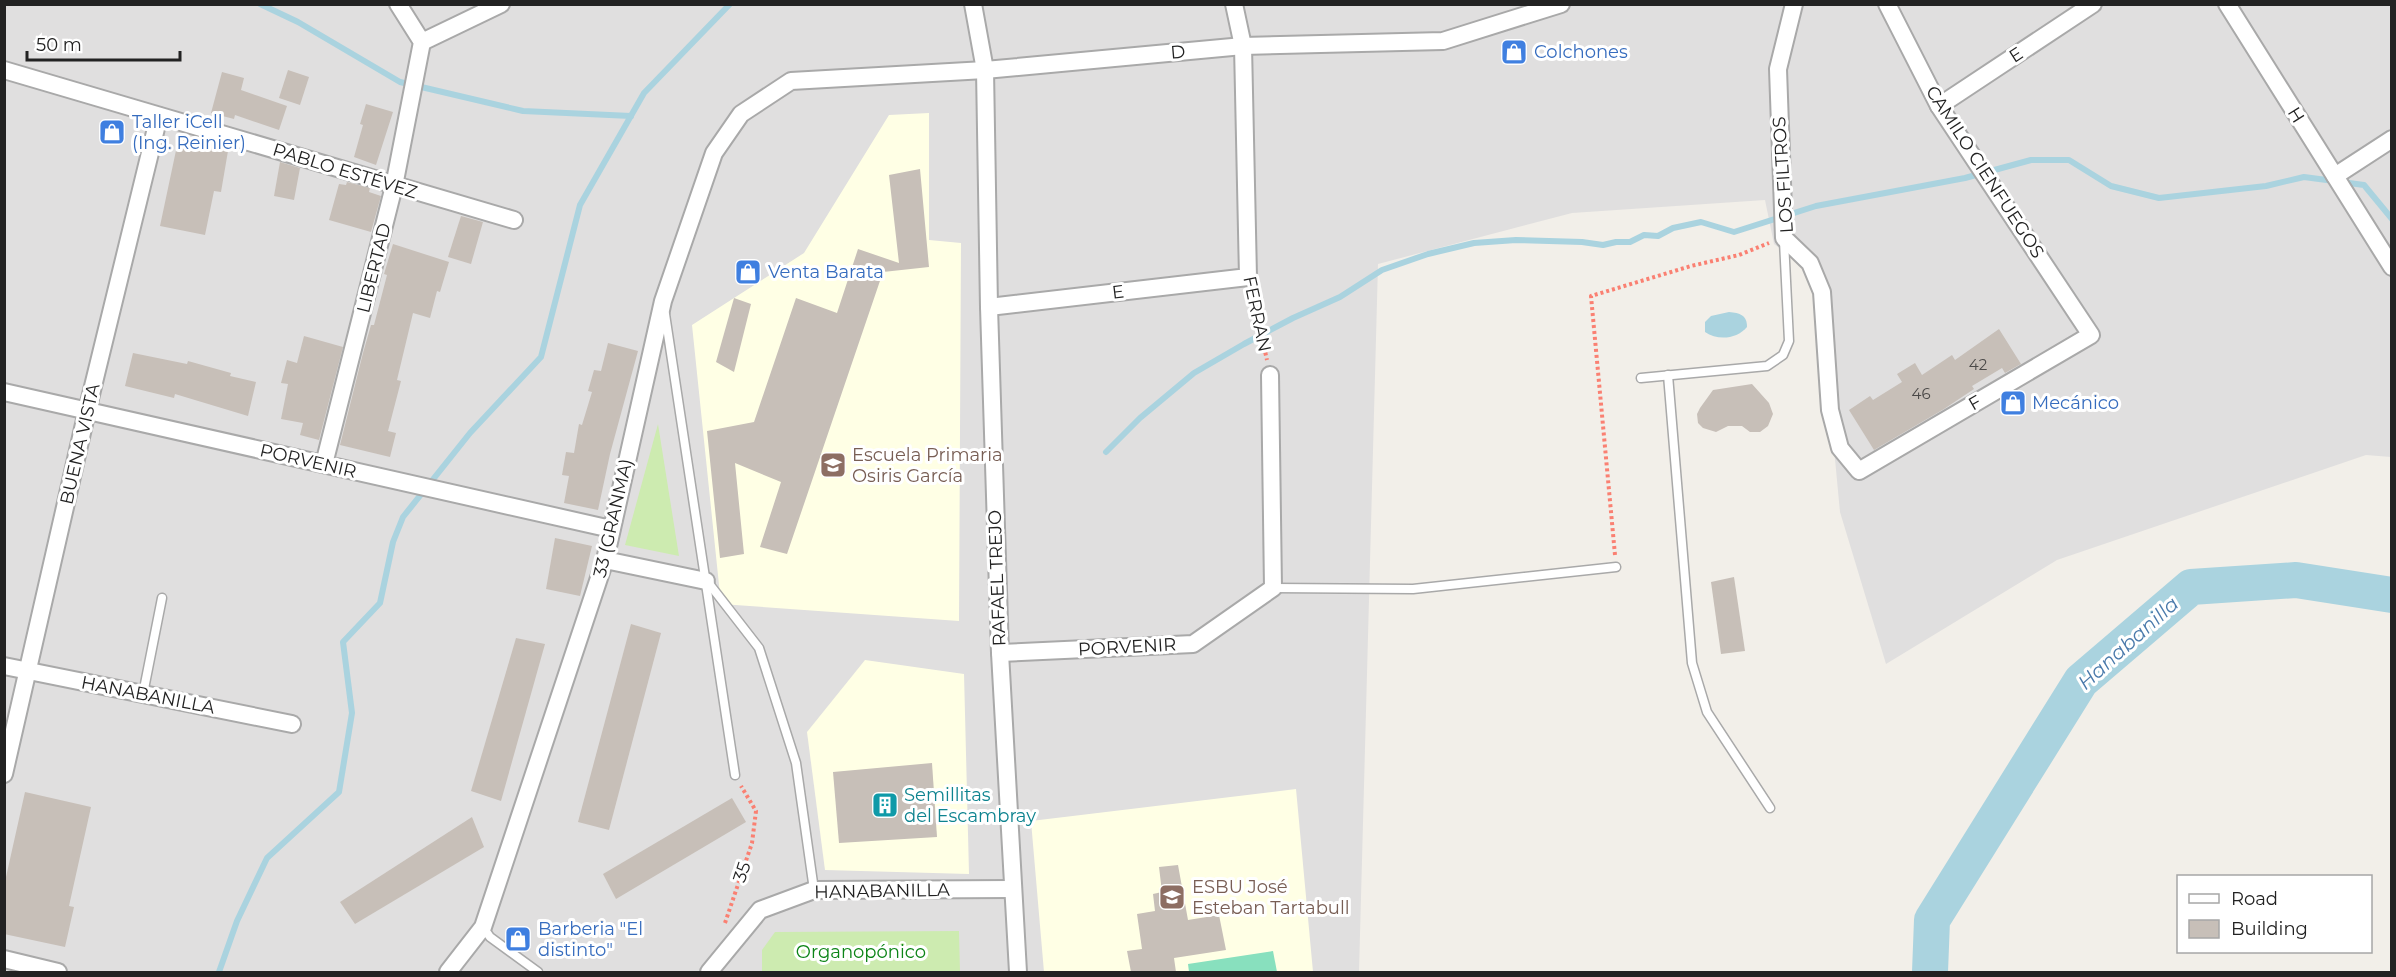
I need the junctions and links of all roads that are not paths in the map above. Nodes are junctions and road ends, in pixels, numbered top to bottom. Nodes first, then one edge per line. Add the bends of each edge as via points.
1 (399, 4) edge
2 (501, 4) edge
3 (973, 4) edge
4 (1234, 4) edge
5 (1561, 4) edge
6 (1794, 4) edge
7 (1887, 4) edge
8 (2093, 4) edge
9 (2227, 4) edge
10 (422, 42) junction
11 (1243, 46) junction
12 (4, 70) edge
13 (985, 70) junction
14 (790, 81) joint
15 (1939, 106) junction
16 (159, 116) junction
17 (2391, 139) edge
18 (2335, 176) junction
19 (394, 186) junction
20 (514, 220) dead end
21 (1784, 238) junction
22 (2391, 267) edge
23 (1248, 277) joint
24 (663, 301) junction
25 (989, 307) junction
26 (2091, 335) joint
27 (1270, 375) road end
28 (1668, 375) junction
29 (1641, 378) dead end
30 (4, 392) edge
31 (87, 411) junction
32 (324, 464) junction
33 (1859, 471) joint
34 (611, 529) junction
35 (605, 560) junction
36 (1616, 567) dead end
37 (706, 581) junction
38 (1273, 588) junction
39 (162, 598) dead end
40 (1000, 653) junction
41 (4, 666) edge
42 (29, 672) junction
43 (143, 694) junction
44 (291, 724) dead end
45 (4, 774) edge
46 (735, 775) road end
47 (1770, 808) dead end
48 (1012, 889) junction
49 (814, 890) junction
50 (483, 927) junction
51 (4, 959) edge
52 (710, 971) edge
53 (58, 972) edge
54 (448, 972) edge
55 (538, 972) edge
56 (1018, 972) edge

1 - 10 street
2 - 10 street
3 - 13 street, RAFAEL TREJO
4 - 11 street, FERRAN
5 - 11 street, D via 1443,41
6 - 21 street, LOS FILTROS via 1778,69
7 - 15 street, CAMILO CIENFUEGOS
8 - 15 street, E
9 - 18 street, H
10 - 19 street, LIBERTAD
11 - 13 street, D
11 - 23 street, FERRAN
12 - 16 street, PABLO ESTÉVEZ
13 - 14 street, D
13 - 25 street, RAFAEL TREJO
14 - 24 street, 33 (GRANMA) via 741,114 714,153
15 - 26 street, CAMILO CIENFUEGOS
16 - 19 street, PABLO ESTÉVEZ
16 - 31 street, BUENA VISTA
17 - 18 street
18 - 22 street, H
19 - 20 street, PABLO ESTÉVEZ
19 - 32 street, LIBERTAD
21 - 28 lane via 1789,341 1783,355 1767,366
21 - 33 street, LOS FILTROS via 1810,263 1822,292 1830,410 1840,448
23 - 25 street, E
24 - 34 street, 33 (GRANMA)
24 - 37 lane
25 - 40 street, RAFAEL TREJO
26 - 33 street, F
27 - 38 street, FERRAN
28 - 29 lane
28 - 47 lane via 1692,663 1707,712
30 - 31 street, PORVENIR
31 - 32 street, PORVENIR
31 - 42 street, BUENA VISTA
32 - 34 street, PORVENIR
34 - 35 street, 33 (GRANMA)
35 - 37 street
35 - 50 street, 33 (GRANMA)
36 - 38 lane via 1413,589
37 - 46 lane
37 - 49 lane via 759,648 796,763
38 - 40 street, PORVENIR via 1193,644
39 - 43 lane
40 - 48 street, RAFAEL TREJO
41 - 42 street, HANABANILLA
42 - 43 street, HANABANILLA
42 - 45 street, BUENA VISTA
43 - 44 street, HANABANILLA
48 - 49 street, HANABANILLA
48 - 56 street, RAFAEL TREJO
49 - 52 street, HANABANILLA via 759,910
50 - 54 street, 33 (GRANMA)
50 - 55 lane via 490,937
51 - 53 street

